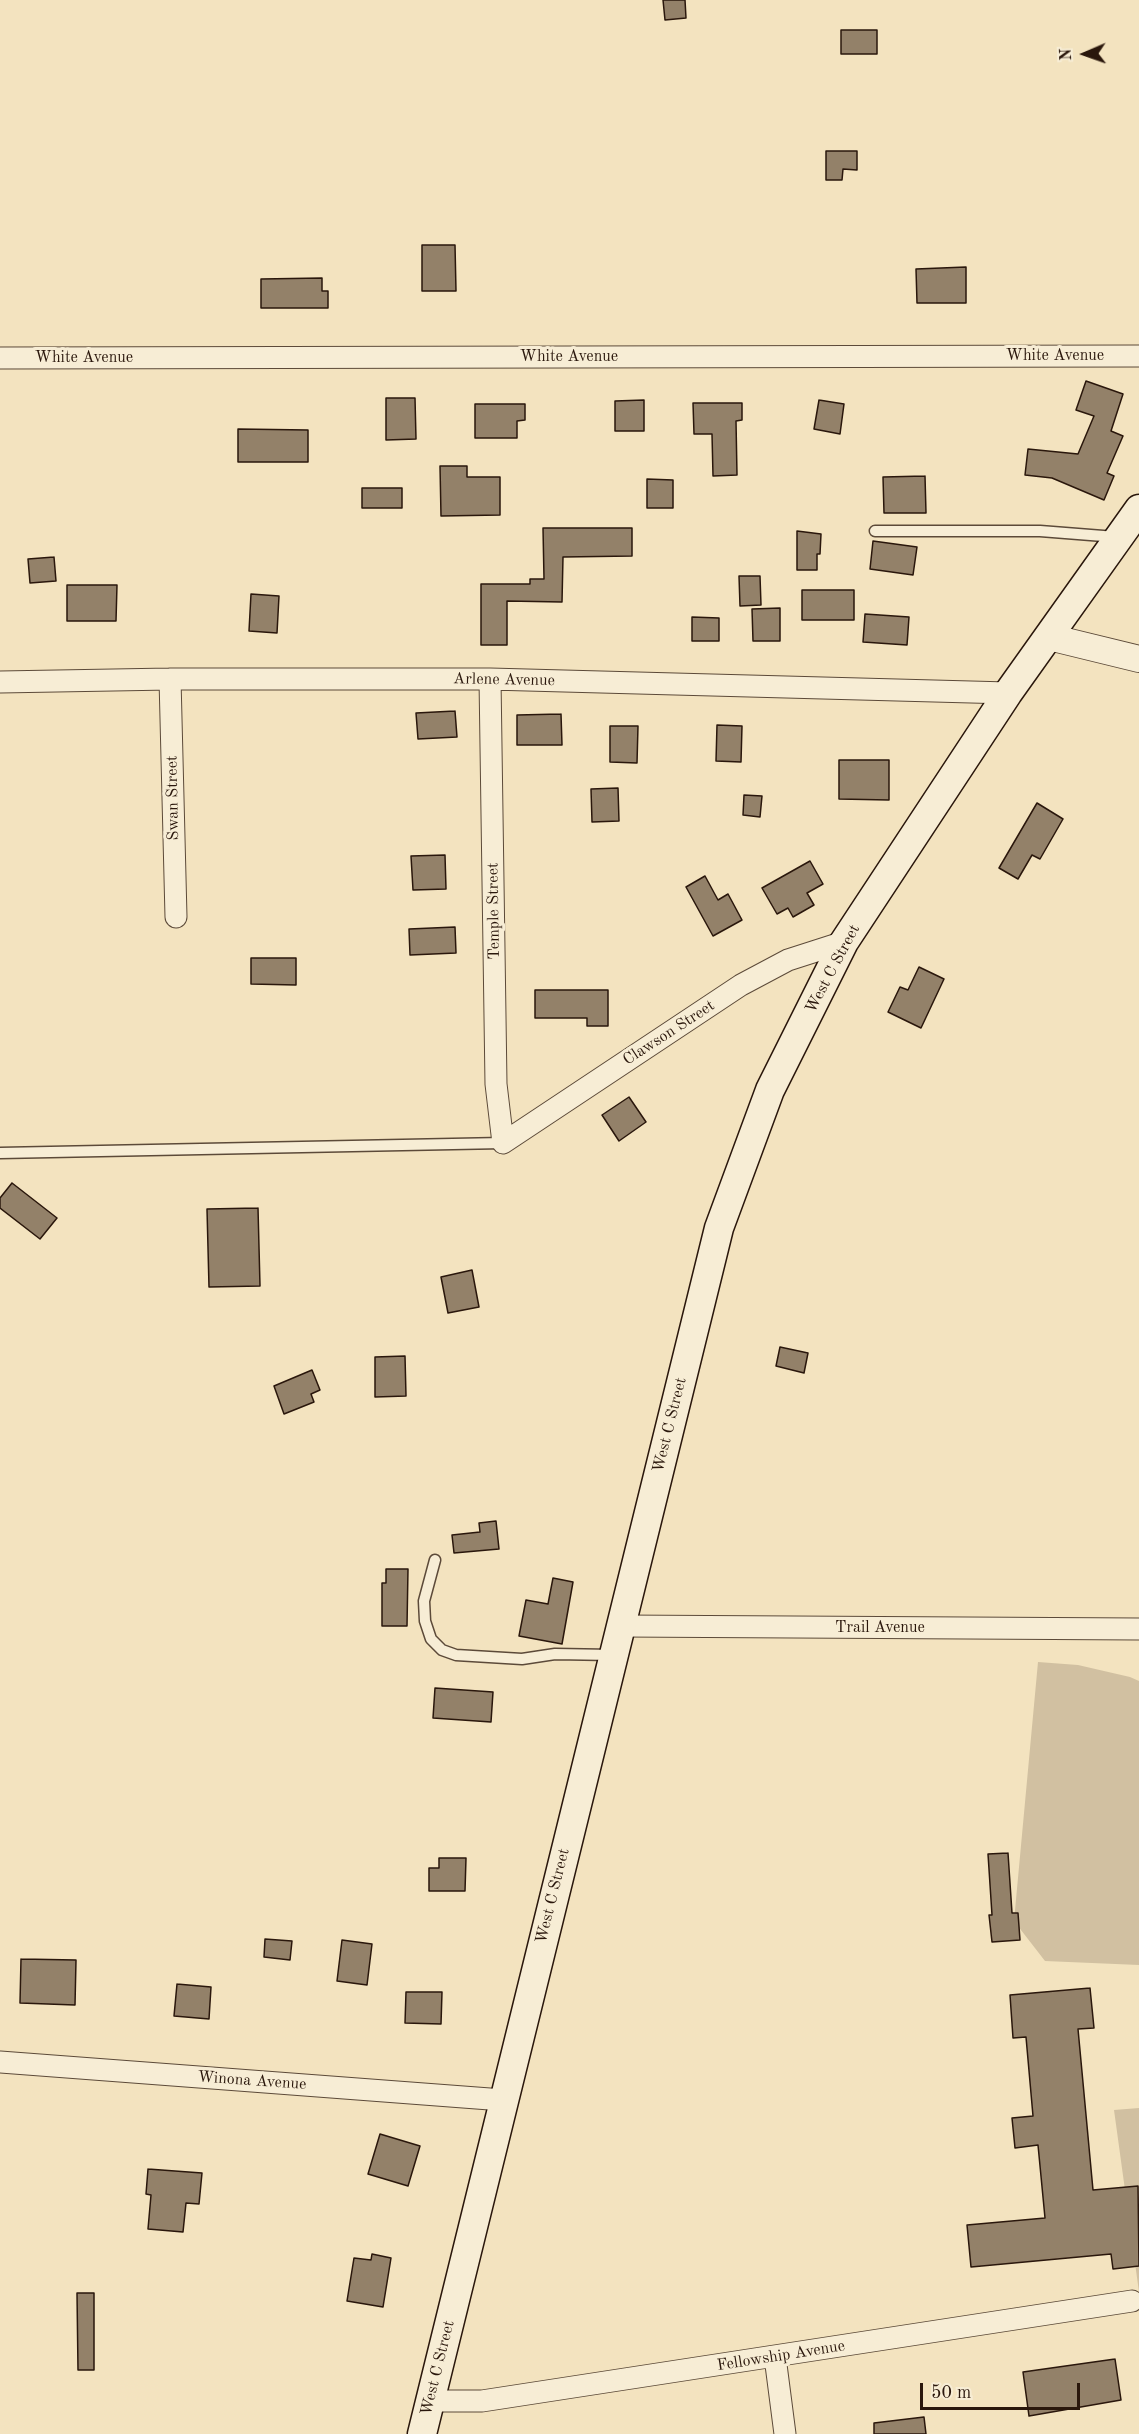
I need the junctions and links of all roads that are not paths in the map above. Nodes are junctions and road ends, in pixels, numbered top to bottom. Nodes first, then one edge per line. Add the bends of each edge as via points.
1 (1139, 356) edge
2 (0, 358) edge
3 (1133, 520) edge
4 (875, 531) dead end
5 (1049, 637) junction
6 (1139, 659) edge
7 (170, 679) junction
8 (490, 679) junction
9 (0, 682) edge
10 (1008, 693) junction
11 (176, 917) dead end
12 (844, 942) junction
13 (503, 1143) junction
14 (0, 1153) edge
15 (435, 1560) dead end
16 (621, 1626) junction
17 (1139, 1629) edge
18 (613, 1655) junction
19 (0, 2062) edge
20 (503, 2100) junction
21 (1132, 2301) dead end
22 (775, 2357) junction
23 (430, 2401) junction
24 (422, 2434) edge
25 (785, 2434) edge

1 - 2 street, White Avenue
3 - 4 lane via 1040,531
3 - 5 main road, West C Street
5 - 6 street
5 - 10 main road, West C Street
7 - 8 street, Arlene Avenue
7 - 9 street, Arlene Avenue
7 - 11 street, Swan Street
8 - 10 street, Arlene Avenue
8 - 13 street, Temple Street via 496,1084
10 - 12 main road, West C Street
12 - 13 street, Clawson Street via 788,960 741,985
12 - 16 main road, West C Street via 770,1090 719,1228
13 - 14 lane
15 - 18 lane via 424,1601 425,1621 431,1639 442,1650 456,1655 522,1659 555,1654
16 - 17 street, Trail Avenue
16 - 18 main road, West C Street
18 - 20 main road, West C Street
19 - 20 street, Winona Avenue
20 - 23 main road, West C Street
21 - 22 street, Fellowship Avenue
22 - 23 street, Fellowship Avenue via 482,2401
22 - 25 street
23 - 24 main road, West C Street

